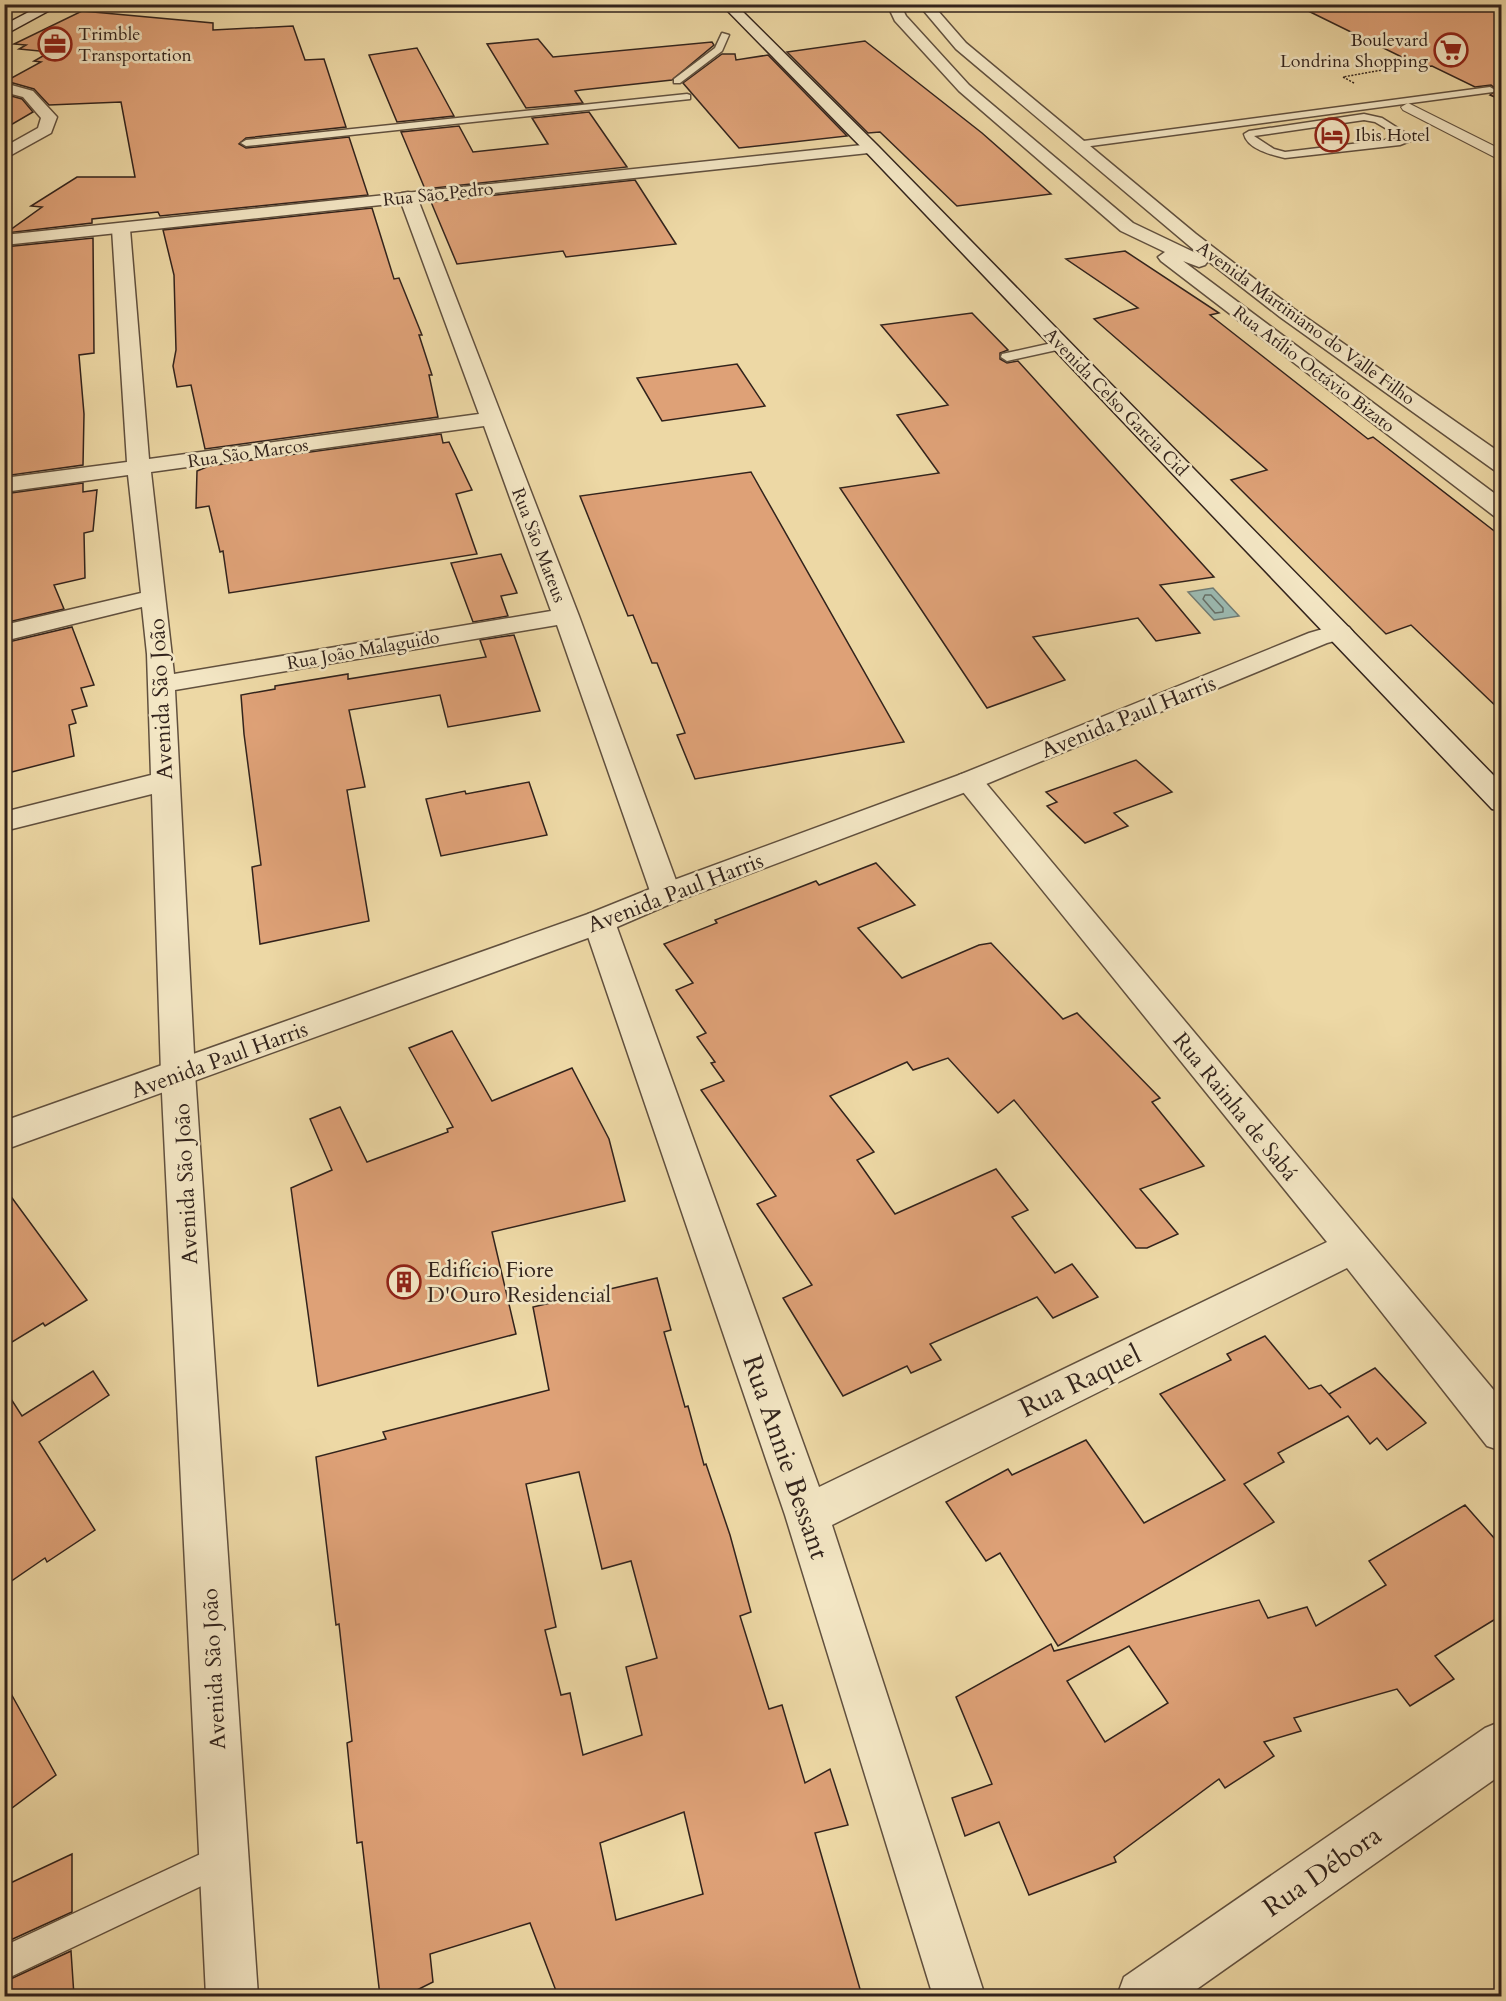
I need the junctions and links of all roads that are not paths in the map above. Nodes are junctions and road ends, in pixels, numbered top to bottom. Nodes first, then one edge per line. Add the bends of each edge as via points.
1 (55, 4) edge
2 (727, 4) edge
3 (893, 4) edge
4 (924, 4) edge
5 (4, 31) edge
6 (725, 35) dead end
7 (677, 81) dead end
8 (4, 87) edge
9 (1490, 90) dead end
10 (687, 97) dead end
11 (1408, 107) dead end
12 (246, 142) dead end
13 (1076, 145) junction
14 (872, 149) junction
15 (1270, 151) joint
16 (4, 154) edge
17 (1502, 156) edge
18 (408, 197) junction
19 (1128, 226) junction
20 (121, 229) junction
21 (4, 240) edge
22 (1287, 313) junction
23 (1061, 345) junction
24 (1007, 357) dead end
25 (491, 419) junction
26 (1502, 465) edge
27 (139, 468) junction
28 (4, 485) edge
29 (1502, 511) edge
30 (154, 597) junction
31 (566, 616) junction
32 (1340, 632) junction
33 (4, 633) edge
34 (160, 684) junction
35 (165, 781) junction
36 (969, 781) junction
37 (1502, 802) edge
38 (4, 822) edge
39 (666, 894) junction
40 (599, 922) junction
41 (178, 1073) junction
42 (4, 1136) edge
43 (1353, 1247) junction
44 (1502, 1432) edge
45 (807, 1515) junction
46 (1502, 1745) edge
47 (224, 1859) junction
48 (4, 1964) edge
49 (232, 1996) edge
50 (959, 1996) edge
51 (1143, 1996) edge

1 - 5 street
2 - 14 street, Avenida Celso Garcia Cid
3 - 19 street via 900,18 964,88
4 - 13 street via 961,46
6 - 7 lane via 710,58
8 - 16 street via 28,94 49,117 45,130
9 - 13 lane
10 - 12 lane
11 - 17 street
13 - 22 street, Avenida Martiniano do Valle Filho
14 - 18 street, Rua São Pedro
14 - 23 street, Avenida Celso Garcia Cid
15 - 15 lane via 1285,155 1410,139 1378,120 1364,117 1250,134 1250,139
18 - 20 street, Rua São Pedro
18 - 25 street, Rua São Mateus
19 - 22 street via 1200,261 1264,310
19 - 29 street, Rua Atílio Octávio Bizato
20 - 21 street, Rua São Pedro
20 - 27 street, Avenida São João
22 - 26 street, Avenida Martiniano do Valle Filho
23 - 24 lane
23 - 32 street, Avenida Celso Garcia Cid
25 - 27 street, Rua São Marcos
25 - 31 street, Rua São Mateus
27 - 28 street, Rua São Marcos
27 - 30 street, Avenida São João
30 - 33 street
30 - 34 street, Avenida São João
31 - 34 street, Rua João Malaguido
31 - 39 street, Rua São Mateus
32 - 36 street, Avenida Paul Harris
32 - 37 street, Avenida Celso Garcia Cid
34 - 35 street, Avenida São João
35 - 38 street
35 - 41 street, Avenida São João
36 - 39 street, Avenida Paul Harris
36 - 43 street, Rua Rainha de Sabá
39 - 40 street, Avenida Paul Harris
40 - 41 street, Avenida Paul Harris
40 - 45 street, Rua Annie Bessant
41 - 42 street, Avenida Paul Harris
41 - 47 street, Avenida São João
43 - 44 street, Rua Rainha de Sabá
43 - 45 street, Rua Raquel
45 - 50 street, Rua Annie Bessant
46 - 51 street, Rua Débora
47 - 48 lane
47 - 49 street, Avenida São João

